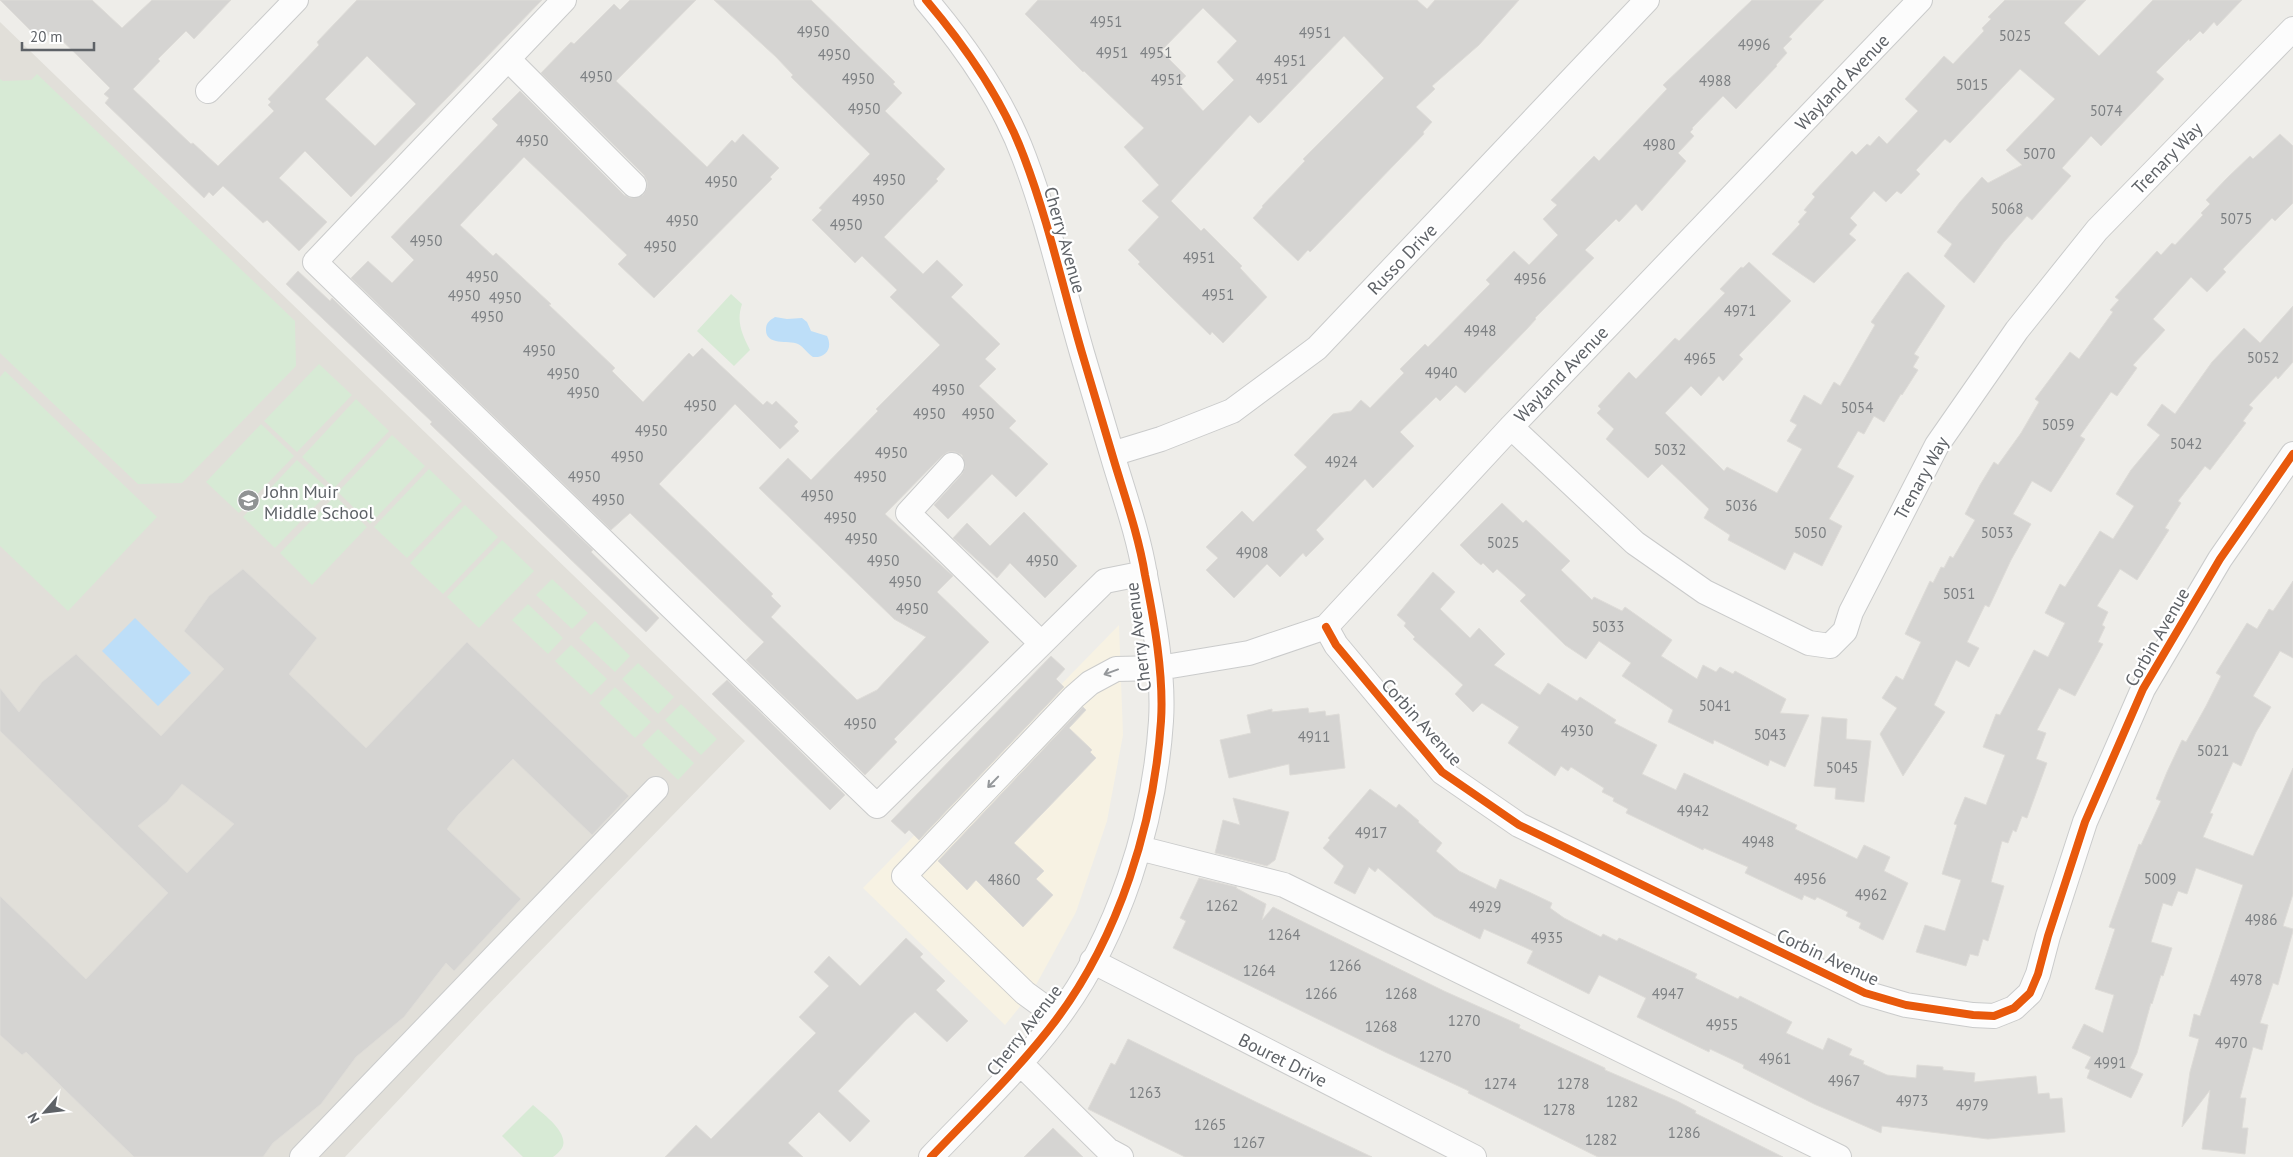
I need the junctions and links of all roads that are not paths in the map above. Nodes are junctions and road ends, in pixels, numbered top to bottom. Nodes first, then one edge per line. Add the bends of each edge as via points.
1 (296, 0) edge
2 (564, 0) edge
3 (926, 0) edge
4 (1647, 0) edge
5 (1920, 0) edge
6 (2293, 29) edge
7 (508, 59) junction
8 (208, 91) dead end
9 (634, 185) dead end
10 (1511, 427) junction
11 (1112, 454) junction
12 (2293, 454) edge
13 (952, 465) dead end
14 (1145, 573) junction
15 (1326, 627) junction
16 (1041, 643) junction
17 (1159, 668) junction
18 (656, 790) dead end
19 (1139, 848) junction
20 (1092, 961) junction
21 (1058, 1017) junction
22 (1021, 1064) junction
23 (1115, 1155) edge
24 (302, 1157) edge
25 (931, 1157) edge
26 (1474, 1157) edge
27 (1839, 1157) edge

1 - 8 street
2 - 7 street
3 - 11 street, Cherry Avenue via 967,53 998,102 1024,155
4 - 11 street, Russo Drive via 1318,348 1232,411
5 - 10 street, Wayland Avenue
6 - 10 street, Trenary Way via 2097,230 2017,330 1937,445 1851,612 1845,630 1830,646 1809,643 1704,592 1635,543
7 - 9 street
7 - 16 street via 315,262 877,806
10 - 15 street, Wayland Avenue
11 - 14 street, Cherry Avenue
12 - 15 street, Corbin Avenue via 2220,559 2143,689 2085,822 2030,993 2014,1008 1994,1016 1906,1005 1865,993 1519,825 1442,772 1336,645
13 - 16 street via 908,512
14 - 16 street via 1104,581
14 - 17 street, Cherry Avenue
15 - 17 street, Wayland Avenue via 1249,653
17 - 19 street, Cherry Avenue via 1161,719
17 -> 21 street, Wayland Avenue via 1116,669 1090,683 904,876 1025,993
18 - 24 street
19 - 20 street, Cherry Avenue via 1121,904
19 - 27 street via 1284,885
20 - 21 street, Cherry Avenue
20 - 26 street, Bouret Drive
21 - 22 street, Cherry Avenue
22 - 23 street
22 - 25 street, Cherry Avenue

